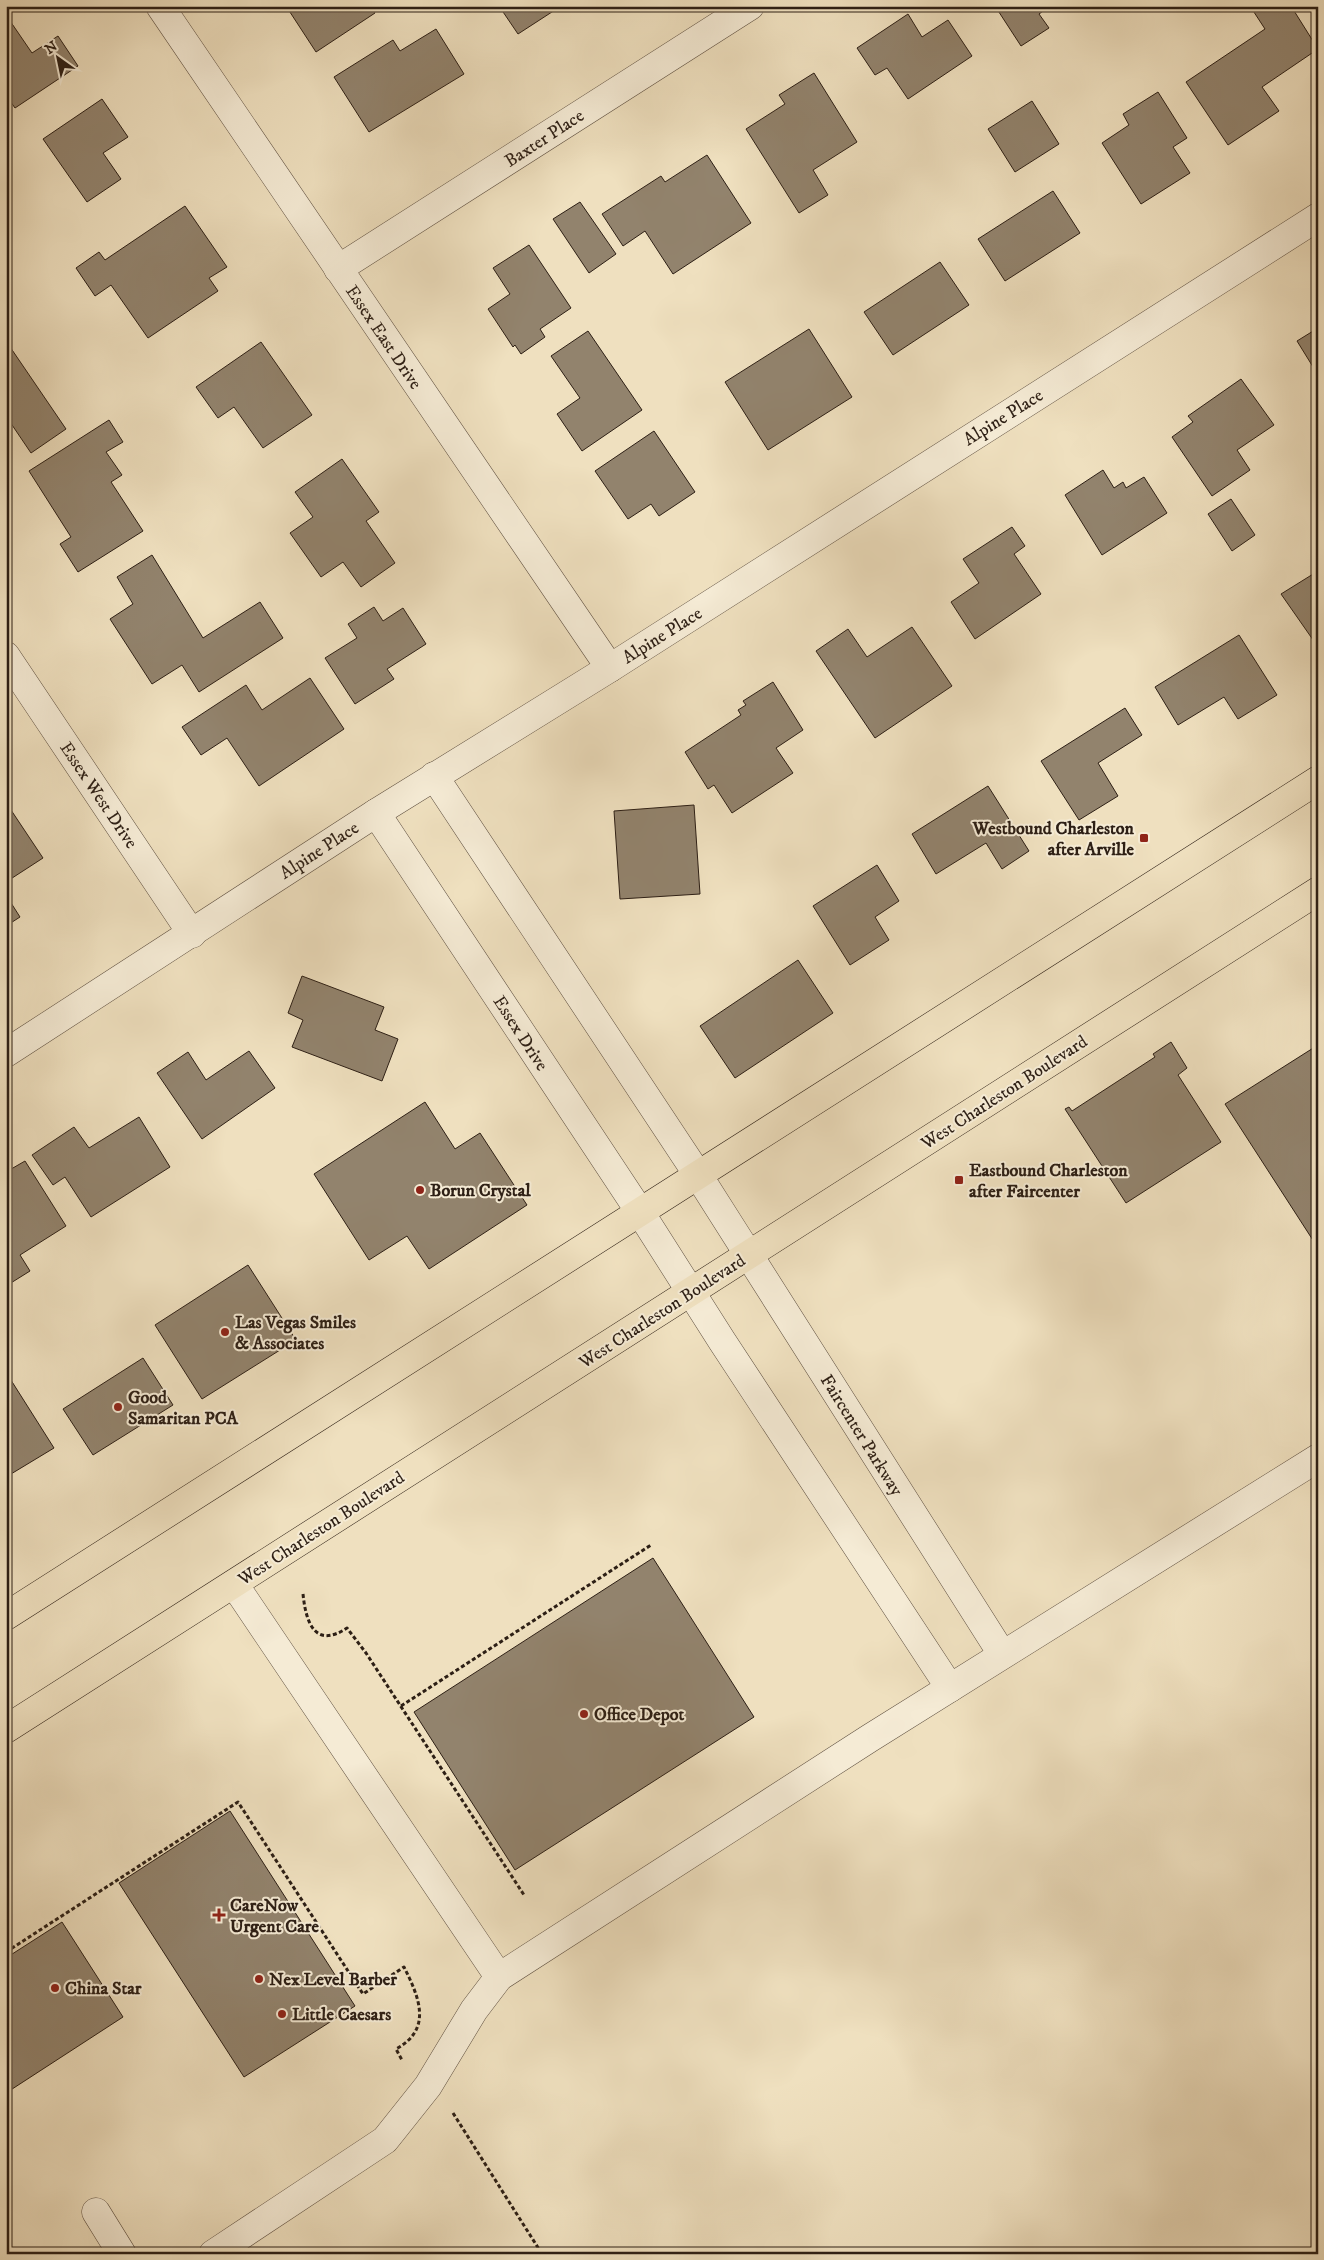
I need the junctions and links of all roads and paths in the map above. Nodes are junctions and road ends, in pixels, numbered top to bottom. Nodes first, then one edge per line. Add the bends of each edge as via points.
1 (160, 6) edge
2 (750, 6) edge
3 (1318, 217) edge
4 (338, 270) junction
5 (6, 656) edge
6 (610, 668) junction
7 (434, 776) junction
8 (1318, 780) edge
9 (376, 813) junction
10 (1318, 891) edge
11 (192, 934) junction
12 (6, 1053) edge
13 (698, 1175) junction
14 (640, 1212) junction
15 (748, 1256) junction
16 (691, 1292) junction
17 (1318, 1458) edge
18 (651, 1545) dead end
19 (234, 1584) junction
20 (303, 1594) dead end
21 (7, 1616) edge
22 (1002, 1654) junction
23 (950, 1688) junction
24 (401, 1706) junction
25 (6, 1729) edge
26 (524, 1895) dead end
27 (6, 1952) edge
28 (499, 1977) junction
29 (428, 2086) junction
30 (96, 2212) dead end
31 (122, 2254) edge
32 (213, 2254) edge
33 (542, 2254) edge

1 - 4 street, Essex East Drive
2 - 4 street, Baxter Place
3 - 6 street, Alpine Place
4 - 6 street, Essex East Drive
5 - 11 street, Essex West Drive
6 - 7 street, Alpine Place
7 - 9 street, Alpine Place
7 - 13 street
8 - 13 main road
9 - 11 street, Alpine Place
9 - 14 street, Essex Drive
10 - 15 main road, West Charleston Boulevard
11 - 12 street, Alpine Place
13 - 14 main road
13 - 15 street, Faircenter Parkway
14 - 16 street, Essex Drive
14 - 21 main road
15 - 16 main road, West Charleston Boulevard
15 - 22 street, Faircenter Parkway
16 - 19 main road, West Charleston Boulevard
16 - 23 street
17 - 22 street
18 - 24 path
19 - 25 main road, West Charleston Boulevard
19 - 28 street
20 - 24 path via 308,1623 324,1635 334,1636 347,1628
22 - 23 street
23 - 28 street
24 - 26 path
27 - 29 path via 238,1802 363,1994 404,1967 417,1992 419,2020 414,2034 406,2044 396,2049 406,2066
28 - 29 street via 474,2010
29 - 32 street via 385,2140
29 - 33 path via 450,2107
30 - 31 street

